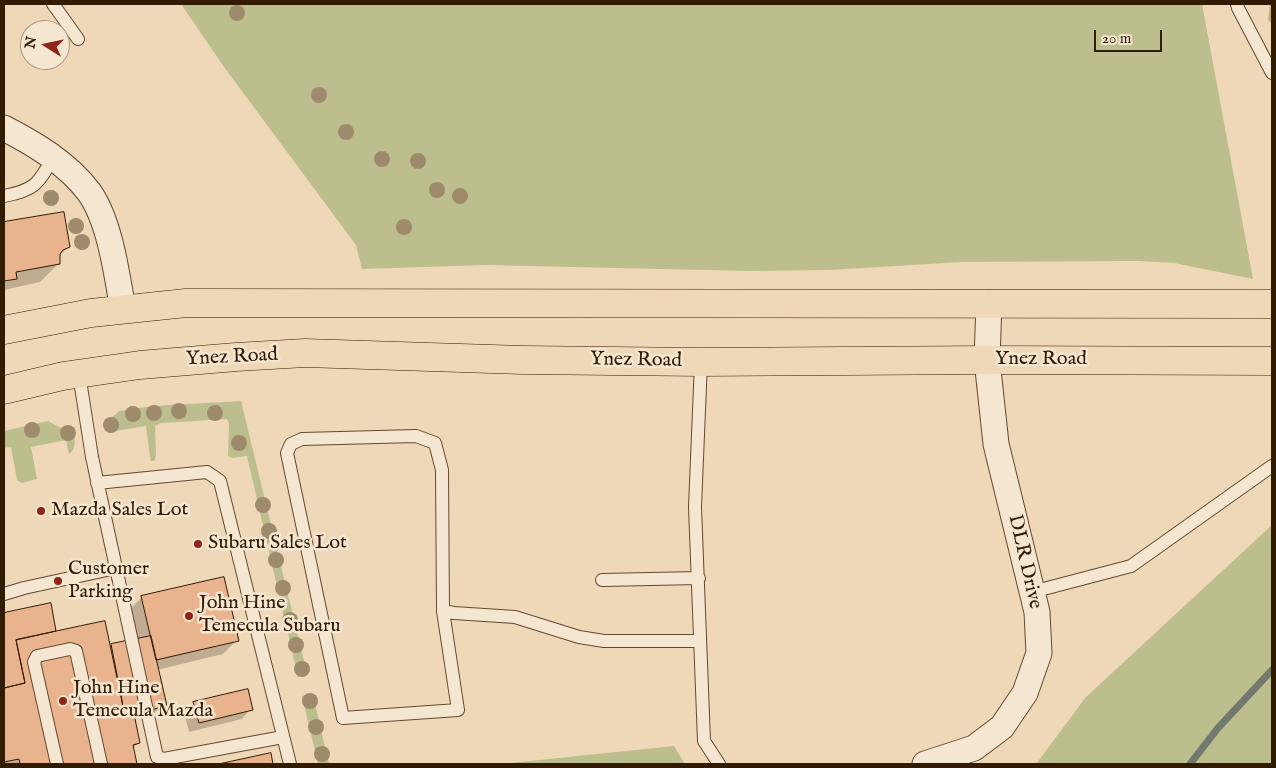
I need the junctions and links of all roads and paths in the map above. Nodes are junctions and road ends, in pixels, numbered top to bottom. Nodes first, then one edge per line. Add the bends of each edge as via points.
1 (53, 4) edge
2 (1237, 4) edge
3 (78, 39) dead end
4 (1272, 73) edge
5 (4, 128) edge
6 (53, 158) junction
7 (4, 196) edge
8 (989, 303) junction
9 (1272, 304) edge
10 (123, 310) junction
11 (4, 330) edge
12 (987, 360) junction
13 (1272, 361) edge
14 (701, 362) junction
15 (78, 374) junction
16 (4, 390) edge
17 (1272, 466) edge
18 (97, 483) junction
19 (116, 568) junction
20 (699, 578) junction
21 (602, 580) dead end
22 (1032, 592) junction
23 (4, 594) edge
24 (443, 611) junction
25 (700, 641) junction
26 (283, 737) junction
27 (56, 764) edge
28 (101, 764) edge
29 (289, 764) edge
30 (718, 764) edge
31 (924, 764) edge

1 - 3 lane
2 - 4 lane
5 - 6 street
6 - 7 lane via 39,182 28,190
6 - 10 street via 74,174 90,193 102,216
8 - 9 main road
8 - 10 main road via 283,302 186,303
8 - 12 street, DLR Drive
10 - 11 main road
12 - 13 main road, Ynez Road
12 - 14 main road, Ynez Road
12 - 22 street, DLR Drive via 996,444
14 - 15 main road, Ynez Road via 305,354 140,364
14 - 20 lane via 695,506
15 - 16 main road, Ynez Road
15 - 18 lane
17 - 22 lane via 1131,566
18 - 19 lane
18 - 26 lane via 207,472 220,481
19 - 23 lane
19 - 26 lane via 157,757 164,759
20 - 21 lane
20 - 25 lane
22 - 31 street, DLR Drive via 1037,612 1039,652 1025,693 1002,727 974,748
24 - 24 lane via 442,470 435,444 416,436 302,439 291,444 287,453 343,718 458,710
24 - 25 lane via 515,617 579,637 604,641
25 - 30 lane via 704,741
26 - 29 lane
27 - 28 lane via 34,662 37,656 70,648 76,651

